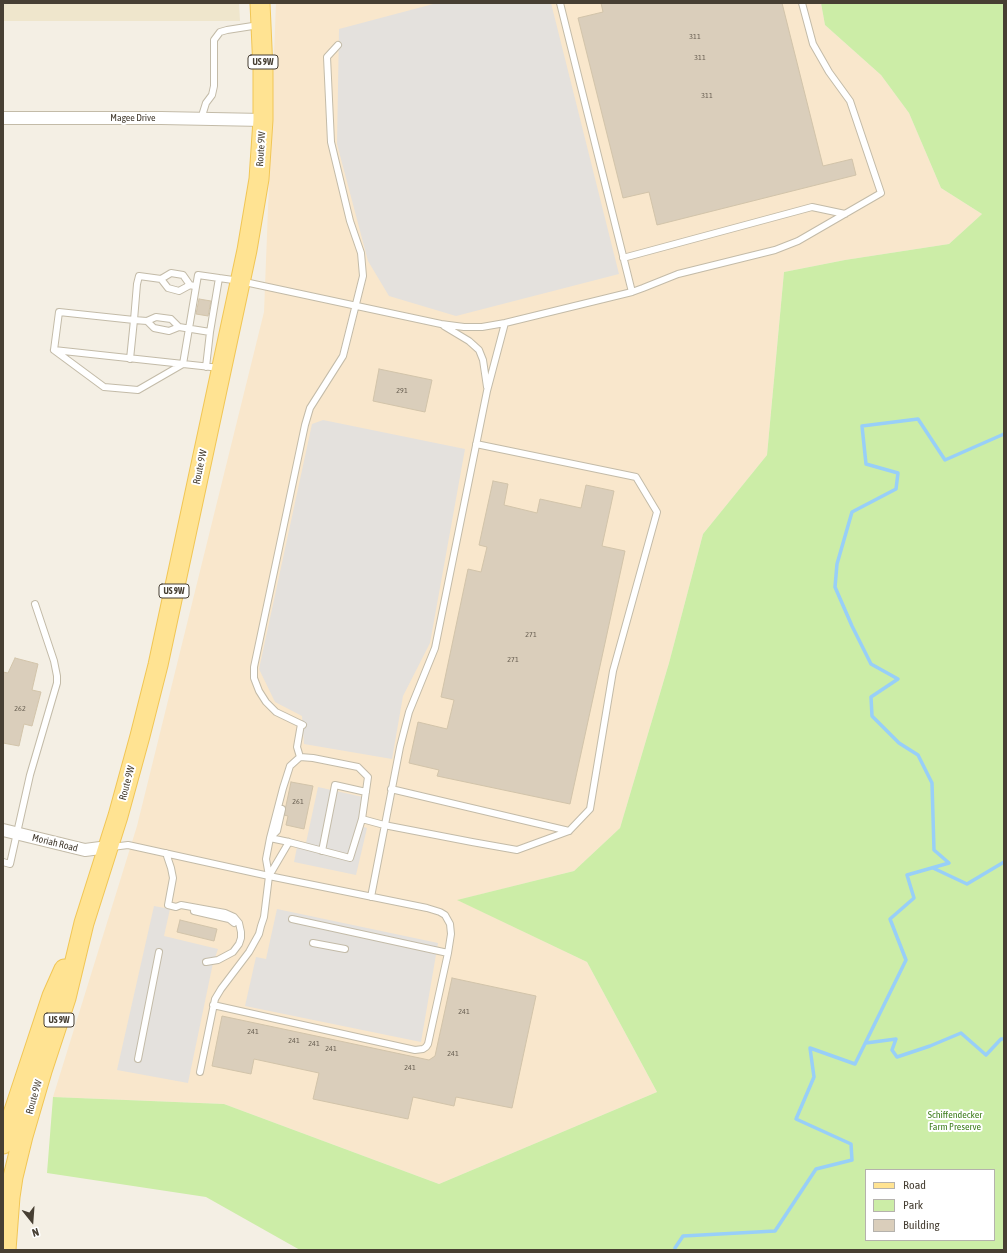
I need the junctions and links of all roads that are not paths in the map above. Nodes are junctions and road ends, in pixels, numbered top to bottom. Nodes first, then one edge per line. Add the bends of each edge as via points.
1 (260, 3) edge
2 (560, 3) edge
3 (802, 3) edge
4 (261, 25) junction
5 (338, 45) dead end
6 (3, 118) edge
7 (201, 119) junction
8 (263, 120) junction
9 (845, 214) junction
10 (624, 258) junction
11 (219, 278) junction
12 (161, 279) junction
13 (240, 281) junction
14 (193, 286) junction
15 (632, 292) junction
16 (355, 306) junction
17 (134, 320) junction
18 (147, 321) junction
19 (505, 323) junction
20 (441, 324) junction
21 (179, 327) junction
22 (188, 328) junction
23 (210, 332) junction
24 (54, 350) junction
25 (130, 359) junction
26 (183, 364) junction
27 (213, 368) junction
28 (487, 391) junction
29 (476, 444) junction
30 (35, 604) dead end
31 (300, 758) junction
32 (391, 789) junction
33 (366, 792) junction
34 (362, 819) junction
35 (384, 825) junction
36 (3, 830) edge
37 (569, 831) junction
38 (17, 833) junction
39 (270, 838) junction
40 (289, 842) junction
41 (108, 847) junction
42 (322, 851) junction
43 (166, 853) junction
44 (3, 862) edge
45 (269, 876) junction
46 (371, 897) junction
47 (292, 919) dead end
48 (84, 923) junction
49 (313, 943) dead end
50 (345, 949) dead end
51 (160, 952) dead end
52 (448, 953) junction
53 (206, 962) dead end
54 (214, 1005) junction
55 (138, 1059) dead end
56 (200, 1072) dead end
57 (3, 1144) edge
58 (6, 1250) edge

1 - 4 main road, Route 9W / US 9W
2 - 10 lane
3 - 9 lane via 813,44 850,102 881,193
4 - 7 lane via 226,30 220,32 214,40 214,86
4 - 8 main road, Route 9W / US 9W
5 - 16 lane via 327,57 331,142 362,259 363,276
6 - 7 street, Magee Drive
7 - 8 street, Magee Drive
8 - 13 main road, Route 9W / US 9W via 261,160
9 - 10 lane via 812,207
9 - 15 lane via 798,241 775,250 678,274
10 - 15 lane
11 - 13 lane
11 - 14 lane via 198,275
11 - 23 lane
12 - 14 lane via 168,288 179,290
12 - 14 lane via 171,273 183,275
12 - 17 lane via 139,276
13 - 16 lane
13 - 27 main road, Route 9W / US 9W
14 - 22 lane
15 - 19 lane
16 - 20 lane
16 - 31 lane via 343,356 310,408 254,667 254,678 266,702 276,712 302,725 297,747
17 - 18 lane
17 - 24 lane via 58,312
17 - 25 lane
18 - 21 lane via 154,328 169,331
18 - 21 lane via 156,317 171,319
19 - 20 lane via 473,328
19 - 28 lane
20 - 28 lane via 479,350 483,360
21 - 22 lane
22 - 23 lane
22 - 26 lane
23 - 27 lane
24 - 25 lane
24 - 26 lane via 104,387 138,390
25 - 26 lane
26 - 27 lane
27 - 41 main road, Route 9W / US 9W via 161,650 140,736
28 - 29 lane
29 - 32 lane via 435,648 409,712
29 - 37 lane via 636,477 657,512 613,671 590,810
30 - 38 lane via 57,676
31 - 33 lane via 358,767 368,778
31 - 39 lane via 290,766
32 - 35 lane
32 - 37 lane
33 - 34 lane
33 - 42 lane via 335,786
34 - 35 lane
34 - 42 lane via 350,858
35 - 37 lane via 517,850
35 - 46 lane
36 - 38 street, Moriah Road
38 - 41 street, Moriah Road via 85,850
38 - 44 lane via 10,864
39 - 40 lane
39 - 45 lane via 266,859
40 - 42 lane
40 - 45 lane
41 - 43 lane via 128,845
41 - 48 main road, Route 9W / US 9W
43 - 45 lane
43 - 53 lane via 173,878 168,905 229,919 237,927 238,936 235,944 226,952
45 - 46 lane
45 - 54 lane via 264,917 259,934 243,961 217,995
46 - 52 lane via 440,912 450,924
47 - 52 lane
48 - 57 main road, Route 9W / US 9W via 52,996
48 - 58 main road, Route 9W / US 9W via 66,998 36,1088 18,1157 10,1197
49 - 50 lane
51 - 55 lane
52 - 54 lane via 428,1044 419,1050
54 - 56 lane

